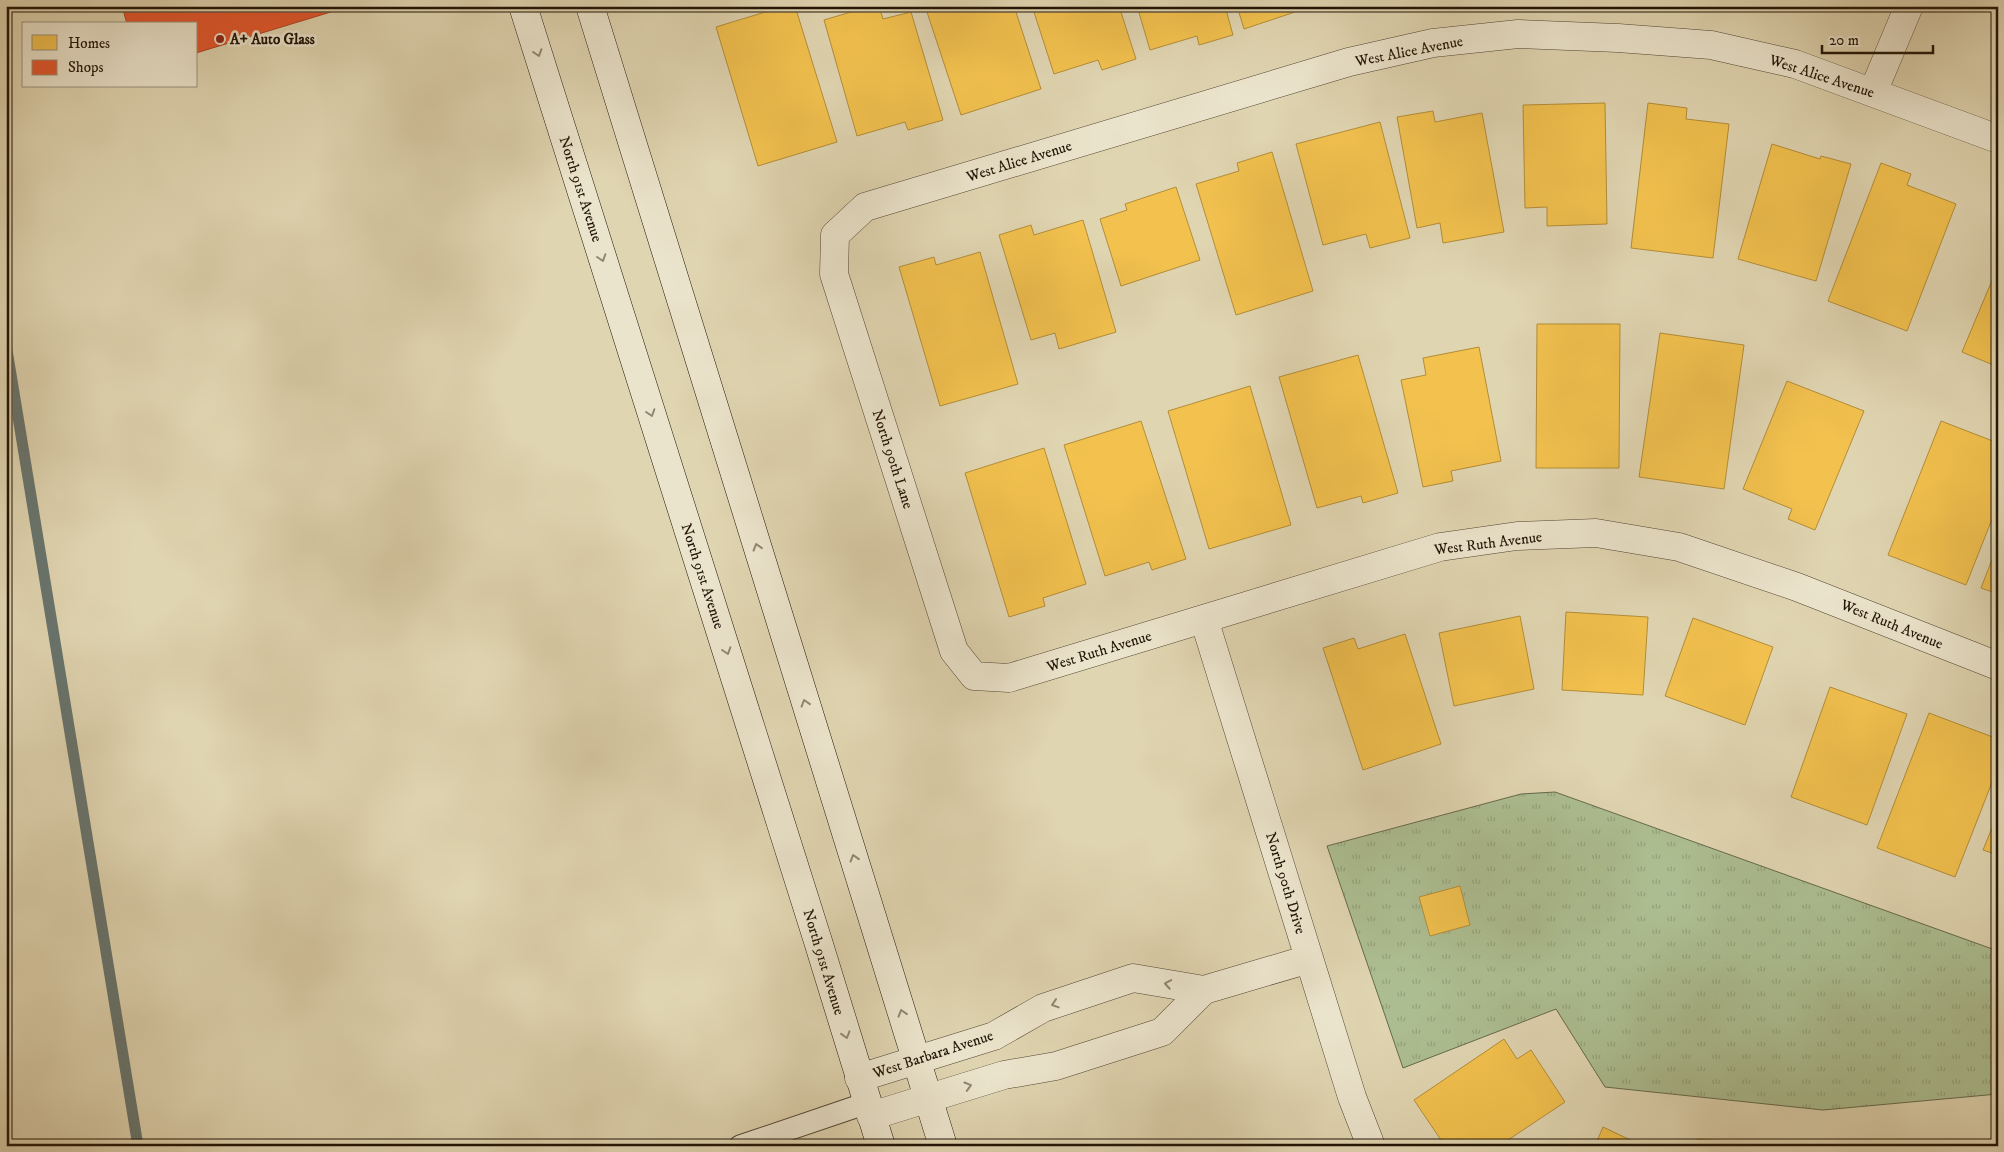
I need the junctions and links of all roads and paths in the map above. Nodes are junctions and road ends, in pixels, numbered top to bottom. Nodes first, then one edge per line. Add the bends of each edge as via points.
1 (523, 6) edge
2 (590, 6) edge
3 (1909, 6) edge
4 (1874, 92) junction
5 (1998, 139) edge
6 (835, 235) joint
7 (1204, 619) junction
8 (1998, 666) edge
9 (974, 676) joint
10 (1309, 959) junction
11 (1204, 990) junction
12 (916, 1060) junction
13 (928, 1097) junction
14 (866, 1099) junction
15 (740, 1146) edge
16 (880, 1146) edge
17 (943, 1146) edge
18 (1371, 1146) edge

1 -> 14 street, North 91st Avenue
12 -> 2 street
3 - 4 street
4 - 5 street, West Alice Avenue
4 - 6 street, West Alice Avenue via 1795,64 1711,45 1518,34 1433,43 1349,62 865,207
6 - 9 street, North 90th Lane via 834,274 954,651
7 - 8 street, West Ruth Avenue via 1440,547 1517,536 1596,533 1679,547 1797,586
7 - 9 street, West Ruth Avenue via 1009,678
7 - 10 street, North 90th Drive
10 - 11 street, West Barbara Avenue
10 - 18 street, North 90th Drive via 1352,1098
11 -> 12 street, West Barbara Avenue via 1133,978 1043,1008 994,1036
13 -> 11 street, West Barbara Avenue via 1004,1075 1056,1066 1162,1032
12 - 13 street
12 - 14 street, West Barbara Avenue
13 - 14 street, West Barbara Avenue
13 - 17 street
14 - 15 lane
14 - 16 street, North 91st Avenue

